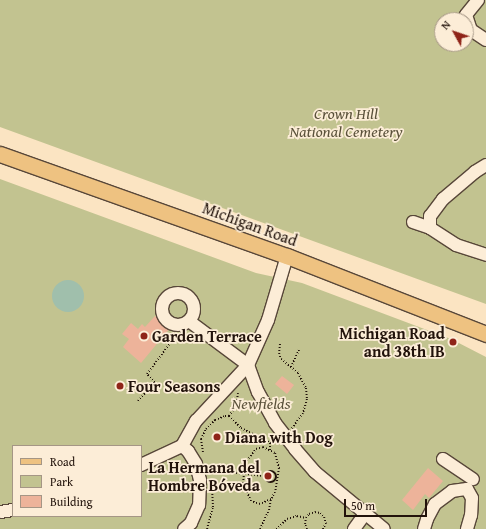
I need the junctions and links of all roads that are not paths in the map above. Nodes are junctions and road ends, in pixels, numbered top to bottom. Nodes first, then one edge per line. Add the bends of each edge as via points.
1 (478, 0) edge
2 (486, 40) edge
3 (0, 154) edge
4 (486, 165) edge
5 (412, 222) dead end
6 (430, 228) junction
7 (486, 255) edge
8 (287, 256) junction
9 (189, 321) dead end
10 (486, 334) edge
11 (248, 364) junction
12 (182, 446) junction
13 (443, 459) dead end
14 (142, 465) edge
15 (473, 479) dead end
16 (12, 510) edge
17 (0, 512) edge
18 (365, 514) junction
19 (184, 529) edge
20 (354, 529) edge
21 (384, 529) edge
22 (424, 529) edge
23 (467, 529) edge

1 - 2 lane via 466,15 471,30
3 - 8 main road, Michigan Road
4 - 6 lane via 443,199 430,216
5 - 6 lane
6 - 7 lane via 456,245
8 - 10 main road, Michigan Road
8 - 11 lane via 268,320
9 - 11 lane
11 - 12 lane via 196,422
11 - 18 lane via 258,392 275,423 315,472
12 - 14 lane
12 - 19 lane via 196,464 200,480 199,505 191,522
13 - 15 lane
16 - 17 lane
18 - 20 lane
18 - 21 lane
22 - 23 lane via 435,504 452,491 467,489 472,498

